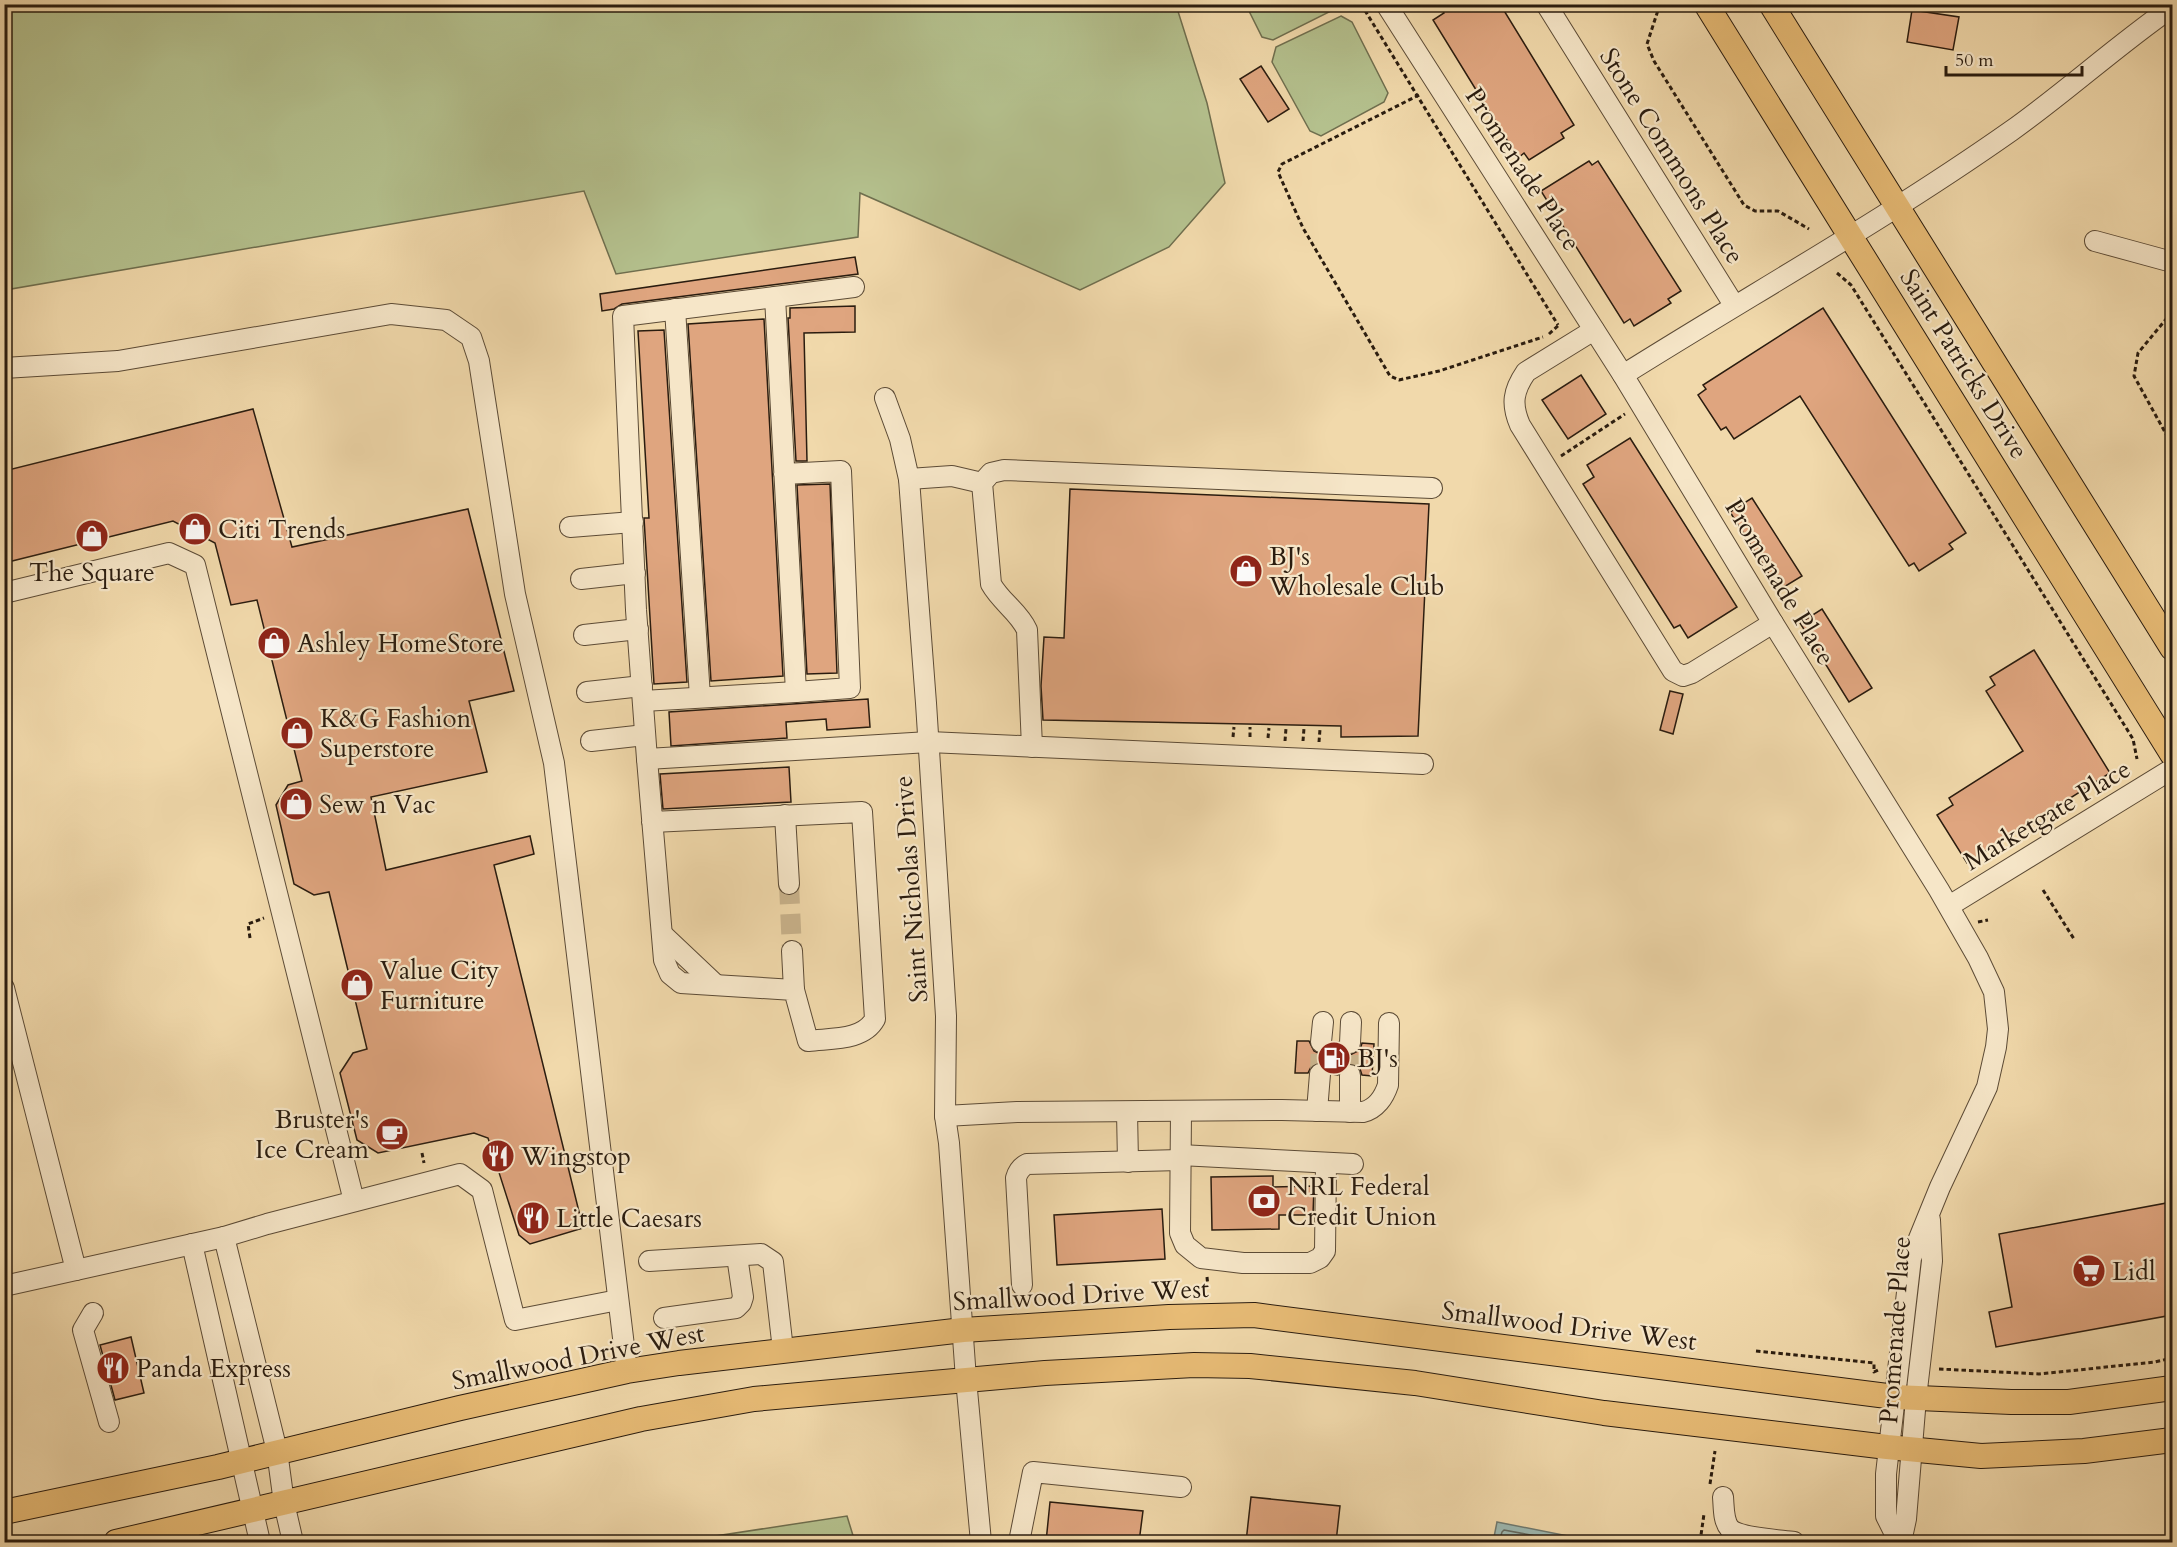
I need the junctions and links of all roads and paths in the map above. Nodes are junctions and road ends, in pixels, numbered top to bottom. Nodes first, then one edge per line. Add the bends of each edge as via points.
1 (1361, 4) edge
2 (1386, 4) edge
3 (1546, 4) edge
4 (1660, 4) edge
5 (1706, 4) edge
6 (1771, 4) edge
7 (2172, 7) edge
8 (1419, 95) junction
9 (1899, 206) junction
10 (1809, 229) dead end
11 (1851, 235) junction
12 (2095, 241) dead end
13 (2172, 262) edge
14 (1838, 273) dead end
15 (854, 287) dead end
16 (775, 297) junction
17 (1734, 305) junction
18 (675, 309) junction
19 (2172, 312) edge
20 (1559, 325) junction
21 (1594, 330) junction
22 (1563, 332) dead end
23 (4, 368) edge
24 (1623, 375) junction
25 (885, 398) dead end
26 (1625, 414) dead end
27 (2172, 441) edge
28 (1546, 466) junction
29 (784, 474) junction
30 (909, 479) junction
31 (982, 483) junction
32 (1432, 488) dead end
33 (633, 522) junction
34 (570, 527) dead end
35 (635, 573) junction
36 (581, 579) dead end
37 (4, 593) edge
38 (1773, 623) junction
39 (638, 629) junction
40 (584, 635) dead end
41 (2172, 648) edge
42 (587, 692) dead end
43 (796, 692) junction
44 (642, 694) junction
45 (700, 697) junction
46 (645, 735) junction
47 (591, 741) dead end
48 (928, 742) junction
49 (1032, 747) junction
50 (2172, 754) edge
51 (647, 759) junction
52 (2137, 759) dead end
53 (1424, 764) dead end
54 (2172, 769) edge
55 (2167, 805) dead end
56 (2172, 810) edge
57 (784, 815) junction
58 (652, 822) junction
59 (789, 884) tunnel mouth
60 (2043, 890) dead end
61 (1949, 906) junction
62 (265, 918) dead end
63 (250, 938) dead end
64 (2074, 939) dead end
65 (792, 951) tunnel mouth
66 (4, 988) edge
67 (794, 990) junction
68 (1351, 1022) dead end
69 (1389, 1023) dead end
70 (1350, 1043) tunnel mouth
71 (1320, 1074) tunnel mouth
72 (1350, 1075) tunnel mouth
73 (1317, 1111) junction
74 (1127, 1112) junction
75 (1181, 1112) junction
76 (1350, 1112) junction
77 (945, 1116) junction
78 (1180, 1158) junction
79 (1128, 1162) junction
80 (1326, 1163) junction
81 (1353, 1164) dead end
82 (354, 1201) junction
83 (224, 1237) junction
84 (192, 1244) junction
85 (737, 1256) junction
86 (649, 1261) dead end
87 (75, 1270) junction
88 (1022, 1285) dead end
89 (4, 1286) edge
90 (618, 1300) junction
91 (93, 1313) dead end
92 (664, 1318) dead end
93 (963, 1330) junction
94 (783, 1350) junction
95 (1756, 1351) dead end
96 (2172, 1358) edge
97 (1882, 1369) dead end
98 (1938, 1369) dead end
99 (627, 1371) junction
100 (966, 1379) junction
101 (2172, 1388) edge
102 (1906, 1397) junction
103 (109, 1422) dead end
104 (2172, 1440) edge
105 (1887, 1447) junction
106 (1913, 1449) junction
107 (277, 1451) junction
108 (1715, 1451) dead end
109 (242, 1461) junction
110 (1182, 1487) dead end
111 (1713, 1496) junction
112 (284, 1503) junction
113 (252, 1511) junction
114 (4, 1512) edge
115 (116, 1542) edge
116 (260, 1542) edge
117 (293, 1542) edge
118 (981, 1542) edge
119 (1019, 1542) edge
120 (1700, 1542) edge
121 (1794, 1542) edge
122 (1900, 1542) edge

1 - 8 path
2 - 21 street, Promenade Place
3 - 17 street, Stone Commons Place
4 - 10 path via 1647,44 1654,61 1744,204 1755,211 1778,211
5 - 11 main road, Saint Patricks Drive
6 - 9 main road, Saint Patricks Drive
7 - 9 street via 2012,130
8 - 20 path
8 - 20 path via 1282,164 1278,172 1303,228 1382,365 1399,380 1439,371 1546,337
9 - 11 street
9 - 41 main road, Saint Patricks Drive
11 - 17 street
11 - 50 main road, Saint Patricks Drive
12 - 13 street
14 - 52 path via 1851,285 2133,739
15 - 16 street
16 - 18 street
16 - 29 street
17 - 24 street
18 - 33 street via 623,316
18 - 45 street
19 - 27 path via 2138,353 2134,376
20 - 22 path
21 - 24 street, Promenade Place
21 - 28 street via 1526,372 1518,383 1514,411
23 - 90 street via 118,361 392,314 446,320 471,337 479,361 515,594 554,763
24 - 38 street, Promenade Place
25 - 30 street, Saint Nicholas Drive
26 - 28 path
28 - 38 street via 1673,671 1683,676 1692,673
29 - 43 street
29 - 43 street via 841,471 850,688
30 - 31 street via 952,476
30 - 48 street, Saint Nicholas Drive
31 - 32 street via 992,473 1004,470
31 - 49 street via 991,584 1027,630
33 - 34 street
33 - 35 street
35 - 36 street
35 - 39 street
37 - 82 street via 169,553 195,565
38 - 61 street, Promenade Place
39 - 40 street
39 - 44 street
42 - 44 street
43 - 45 street
44 - 45 street
44 - 46 street
46 - 47 street
46 - 51 street
48 - 49 street
48 - 51 street
48 - 77 street, Saint Nicholas Drive via 946,1016
49 - 53 street
51 - 58 street
54 - 61 street, Marketgate Place
55 - 56 path
57 - 58 street
57 - 59 street
57 - 67 street via 861,812 875,1019 870,1028 856,1035 808,1041
58 - 67 street via 664,960 670,974 681,983
60 - 64 path
61 - 102 street, Promenade Place via 1994,992 1998,1029 1994,1064 1986,1088 1929,1215 1932,1261
62 - 63 path via 248,924
65 - 67 street
66 - 87 street
68 - 70 street
69 - 76 street via 1385,1094 1370,1111
71 - 73 street
72 - 76 street
73 - 75 street
73 - 76 street
74 - 75 street
74 - 77 street
74 - 79 street
75 - 78 street
77 - 93 street, Saint Nicholas Drive
78 - 79 street
78 - 80 street
78 - 80 street via 1180,1233 1185,1245 1201,1257 1243,1263 1310,1263 1320,1258 1325,1251
79 - 88 street via 1027,1164 1017,1172
80 - 81 street
82 - 83 street
82 - 90 street via 459,1174 482,1190 515,1320
83 - 84 street
83 - 107 street
84 - 87 street
84 - 109 street
85 - 86 street
85 - 92 street via 743,1297 736,1308
85 - 94 street via 761,1254 772,1262
87 - 89 street
90 - 99 street
91 - 103 street via 83,1330
93 - 94 main road, Smallwood Drive West
93 - 100 street, Saint Nicholas Drive
93 - 102 main road, Smallwood Drive West via 1254,1315
94 - 99 main road, Smallwood Drive West
95 - 97 path via 1874,1363 1874,1372
96 - 98 path via 2039,1374
99 - 107 main road, Smallwood Drive West
100 - 105 main road via 1194,1365 1250,1366 1415,1383 1604,1413
100 - 112 main road via 754,1399 641,1419
100 - 118 street, Saint Nicholas Drive
101 - 102 main road, Smallwood Drive West via 2069,1402
102 - 105 street, Promenade Place
102 - 106 street, Promenade Place
104 - 106 main road via 2084,1451 1982,1456
105 - 106 main road
105 - 122 street, Promenade Place via 1886,1516
106 - 122 street, Promenade Place
107 - 109 main road, Smallwood Drive West
107 - 112 street
108 - 111 path
109 - 113 street
109 - 114 main road, Smallwood Drive West
110 - 119 street via 1033,1472
111 - 120 path
111 - 121 street via 1729,1528 1737,1534
112 - 113 main road
112 - 117 street
113 - 115 main road
113 - 116 street

